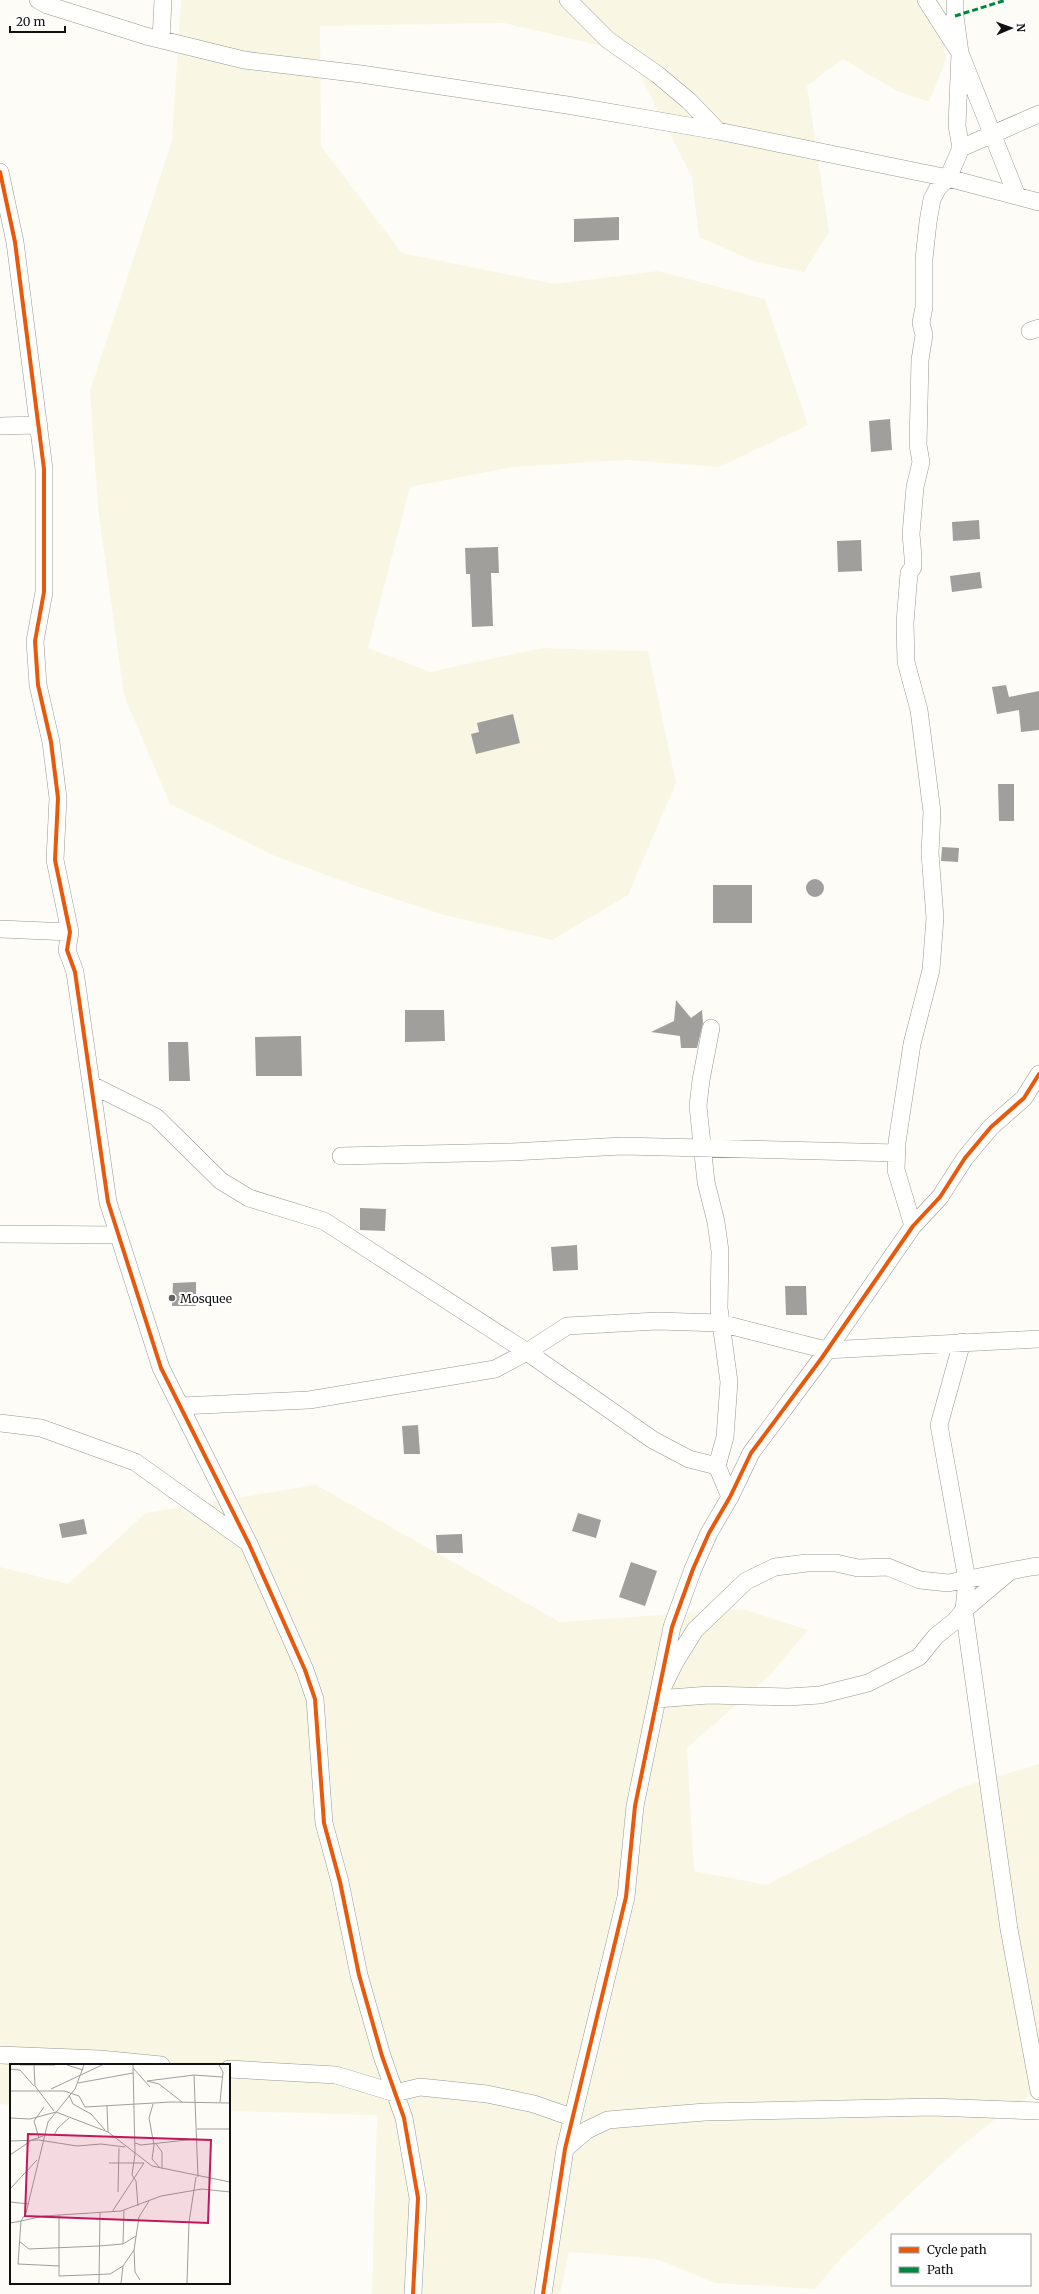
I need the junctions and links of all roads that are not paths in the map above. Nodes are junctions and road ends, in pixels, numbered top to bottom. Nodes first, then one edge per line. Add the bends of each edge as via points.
1 (38, 0) edge
2 (163, 0) edge
3 (568, 0) edge
4 (926, 0) edge
5 (955, 0) edge
6 (160, 40) junction
7 (960, 53) junction
8 (1039, 114) edge
9 (718, 131) junction
10 (993, 135) junction
11 (961, 148) junction
12 (0, 172) edge
13 (948, 178) junction
14 (1017, 196) junction
15 (1039, 202) edge
16 (39, 425) junction
17 (0, 426) edge
18 (0, 929) edge
19 (70, 932) junction
20 (711, 1028) dead end
21 (1039, 1074) edge
22 (92, 1085) junction
23 (703, 1147) junction
24 (897, 1152) junction
25 (341, 1156) dead end
26 (913, 1226) junction
27 (0, 1234) edge
28 (118, 1235) junction
29 (720, 1322) junction
30 (1039, 1339) edge
31 (962, 1342) junction
32 (826, 1350) junction
33 (527, 1352) junction
34 (181, 1406) junction
35 (0, 1423) edge
36 (717, 1466) junction
37 (730, 1497) junction
38 (249, 1544) junction
39 (1039, 1566) edge
40 (1009, 1572) junction
41 (967, 1580) junction
42 (964, 1610) junction
43 (657, 1699) junction
44 (0, 2055) edge
45 (151, 2064) edge
46 (230, 2069) edge
47 (1039, 2092) edge
48 (395, 2093) junction
49 (1039, 2111) edge
50 (571, 2118) junction
51 (565, 2149) junction
52 (414, 2294) edge
53 (543, 2294) edge

1 - 6 street
2 - 6 street
3 - 9 street via 608,40 628,52 674,88
4 - 7 street
5 - 7 street
6 - 9 street via 244,60 361,74
7 - 10 street
7 - 11 street via 958,126
8 - 10 street
9 - 13 street
10 - 11 street
10 - 14 street
11 - 13 street
12 - 16 street via 15,242
13 - 14 street
13 - 24 street via 932,199 924,259 924,307 921,323 924,336 920,360 918,445 921,462 915,487 911,534 913,557 909,572 905,623 906,662 919,710 932,812 930,853 934,918 931,970 912,1044
14 - 15 street
16 - 17 street
16 - 19 street via 44,469 44,592 35,642 38,685 51,742 58,798 55,860
18 - 19 street
19 - 22 street via 67,950 75,972
20 - 23 street via 698,1106
21 - 26 street via 1024,1098 991,1127 965,1158 940,1197
22 - 28 street via 108,1202
22 - 33 street via 156,1117 221,1181 250,1198 324,1221
23 - 24 street
23 - 25 street via 622,1146 512,1152
23 - 29 street via 706,1182 720,1251
24 - 26 street via 896,1170
26 - 32 street
27 - 28 street
28 - 34 street via 161,1368
29 - 32 street
29 - 33 street via 656,1321 567,1326
29 - 36 street via 729,1382 725,1436
30 - 31 street
31 - 32 street
31 - 41 street via 939,1425
32 - 37 street via 751,1453
33 - 34 street via 495,1369 309,1400
33 - 36 street via 653,1440 689,1459
34 - 38 street
35 - 38 street via 41,1428 135,1462
36 - 37 street
37 - 43 street via 709,1533 672,1627
38 - 48 street via 305,1670 314,1699 324,1823 340,1882 359,1975
39 - 40 street
40 - 41 street
40 - 42 street
41 - 42 street
41 - 43 street via 948,1584 920,1580 888,1567 858,1568 807,1563 775,1567 746,1581 695,1630 675,1662
42 - 43 street via 936,1636 920,1656 868,1683 820,1694 788,1697 709,1695
42 - 47 street via 1009,1929
43 - 50 street via 635,1806 626,1897
44 - 45 street
46 - 48 street via 336,2074
48 - 50 street via 420,2087 487,2094 534,2104
48 - 52 street via 404,2118 418,2198
49 - 51 street via 932,2107 706,2112 608,2120 587,2130
50 - 51 street
51 - 53 street

